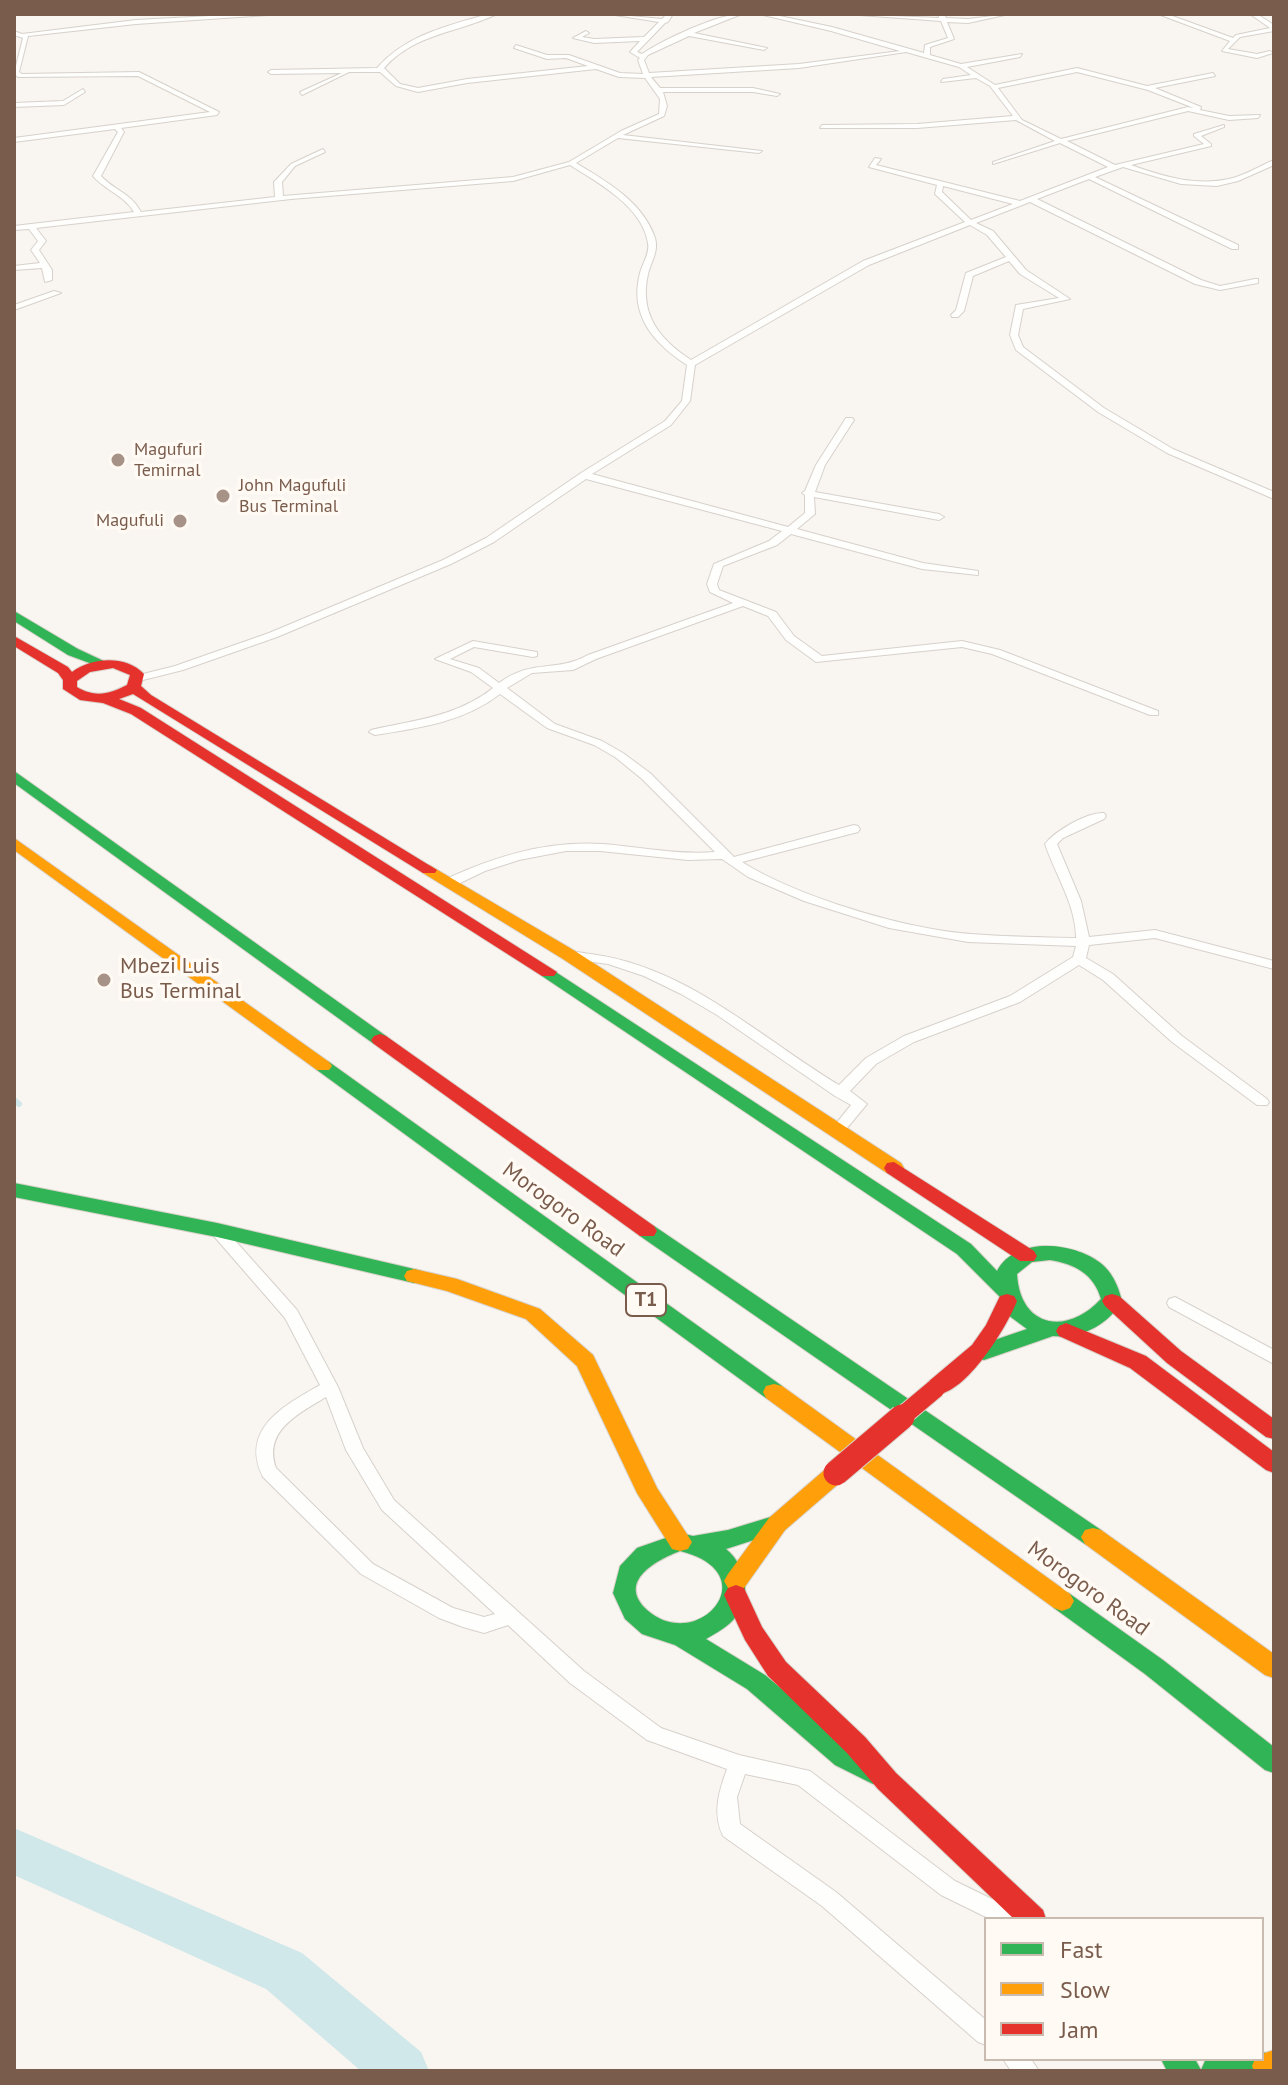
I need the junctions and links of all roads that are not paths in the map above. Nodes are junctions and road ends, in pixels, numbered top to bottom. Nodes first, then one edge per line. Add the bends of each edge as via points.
1 (132, 14) edge
2 (280, 14) edge
3 (494, 14) edge
4 (612, 14) edge
5 (739, 14) edge
6 (762, 14) edge
7 (849, 14) edge
8 (1088, 14) edge
9 (1161, 14) edge
10 (1253, 14) edge
11 (999, 15) edge
12 (792, 16) edge
13 (1113, 16) dead end
14 (942, 17) edge
15 (668, 18) edge
16 (118, 25) junction
17 (1274, 29) edge
18 (14, 33) edge
19 (586, 33) dead end
20 (687, 34) junction
21 (23, 35) junction
22 (645, 39) junction
23 (1231, 39) junction
24 (516, 47) dead end
25 (764, 48) dead end
26 (910, 51) junction
27 (1270, 53) dead end
28 (1020, 55) dead end
29 (927, 56) junction
30 (643, 57) junction
31 (961, 66) junction
32 (596, 67) junction
33 (381, 69) junction
34 (354, 71) junction
35 (271, 72) dead end
36 (645, 75) junction
37 (1213, 75) dead end
38 (976, 76) junction
39 (943, 81) dead end
40 (993, 87) junction
41 (1147, 88) junction
42 (661, 90) junction
43 (83, 91) dead end
44 (302, 93) dead end
45 (777, 94) dead end
46 (14, 105) edge
47 (1258, 116) dead end
48 (1016, 118) junction
49 (1221, 121) junction
50 (116, 126) junction
51 (822, 127) dead end
52 (617, 136) junction
53 (14, 140) edge
54 (1060, 141) junction
55 (323, 151) dead end
56 (759, 151) dead end
57 (877, 159) dead end
58 (1274, 162) edge
59 (571, 163) junction
60 (995, 163) dead end
61 (1119, 166) junction
62 (1090, 177) junction
63 (941, 182) junction
64 (279, 198) junction
65 (1025, 201) junction
66 (138, 212) junction
67 (969, 222) junction
68 (30, 225) junction
69 (14, 228) edge
70 (1235, 247) dead end
71 (1009, 258) junction
72 (44, 265) junction
73 (14, 268) edge
74 (48, 280) dead end
75 (1255, 281) dead end
76 (57, 293) dead end
77 (14, 308) edge
78 (955, 315) dead end
79 (691, 364) junction
80 (849, 420) dead end
81 (584, 475) junction
82 (807, 493) junction
83 (1274, 496) edge
84 (939, 517) dead end
85 (789, 531) junction
86 (974, 573) dead end
87 (743, 603) junction
88 (14, 615) edge
89 (14, 640) edge
90 (533, 654) dead end
91 (103, 664) junction
92 (70, 680) junction
93 (136, 682) junction
94 (498, 686) junction
95 (104, 698) junction
96 (1154, 713) dead end
97 (375, 732) dead end
98 (14, 776) edge
99 (1100, 816) dead end
100 (854, 829) dead end
101 (14, 843) edge
102 (727, 858) junction
103 (451, 882) junction
104 (1082, 942) junction
105 (569, 955) junction
106 (1079, 959) junction
107 (1274, 965) edge
108 (840, 1093) junction
109 (1262, 1102) dead end
110 (837, 1131) junction
111 (14, 1190) edge
112 (217, 1230) junction
113 (1027, 1256) junction
114 (1005, 1296) junction
115 (1112, 1301) junction
116 (1175, 1303) dead end
117 (1058, 1330) junction
118 (984, 1352) junction
119 (1274, 1358) edge
120 (330, 1387) junction
121 (1274, 1431) edge
122 (1274, 1464) edge
123 (777, 1524) junction
124 (688, 1543) junction
125 (736, 1588) junction
126 (507, 1618) junction
127 (680, 1635) junction
128 (1274, 1668) edge
129 (1274, 1762) edge
130 (739, 1764) junction
131 (887, 1781) junction
132 (1030, 1916) edge
133 (984, 2032) edge
134 (1271, 2067) edge
135 (1215, 2071) edge

1 - 16 street
2 - 16 street
3 - 33 street via 421,36
4 - 15 street
5 - 20 street
6 - 12 street
7 - 14 street
8 - 13 street
9 - 23 street
10 - 17 street
11 - 14 street via 972,21
12 - 26 street
14 - 29 street via 951,39 927,46
15 - 22 street
16 - 21 street
17 - 23 street
18 - 21 street
19 - 22 street via 576,38
20 - 25 street
20 - 30 street
21 - 50 street via 16,72 20,76 139,74 217,112
22 - 30 street via 633,52
23 - 27 street via 1224,50
24 - 32 street
26 - 29 street
26 - 36 street via 799,66
28 - 31 street
29 - 31 street
30 - 36 street
31 - 38 street
32 - 33 street via 418,90 398,85
32 - 36 street via 619,75
33 - 34 street
34 - 35 street
34 - 44 street
36 - 42 street
37 - 41 street
38 - 39 street
38 - 40 street
40 - 41 street via 1082,70
40 - 48 street
41 - 49 street
42 - 45 street
42 - 52 street via 662,115
43 - 46 street via 64,103
47 - 49 street
48 - 51 street via 931,126
48 - 54 street
49 - 54 street via 1188,109
49 - 61 street via 1196,135 1209,145
50 - 53 street
50 - 66 street via 121,132 118,140 97,176 130,196
52 - 56 street
52 - 59 street
54 - 60 street
54 - 61 street
55 - 64 street via 289,168 278,182
57 - 63 street via 871,166
58 - 61 street via 1196,186
59 - 64 street via 513,179
59 - 79 street via 613,189 646,228 652,252 640,302 660,343
61 - 62 street
62 - 65 street
62 - 70 street
63 - 65 street
63 - 67 street via 938,192
64 - 66 street
65 - 67 street
65 - 75 street via 1198,282 1221,288
66 - 68 street
67 - 71 street via 990,233
67 - 79 street via 866,263
68 - 69 street
68 - 72 street via 42,241 35,250
71 - 78 street via 969,275
71 - 83 street via 1066,299 1019,307 1014,335 1019,348 1101,410 1170,451
72 - 73 street
72 - 74 street
76 - 77 street
79 - 81 street via 686,401 675,416
80 - 82 street
81 - 85 street
81 - 93 street via 513,526 447,562 273,635
82 - 84 street
82 - 85 street via 810,514
85 - 86 street via 922,566
85 - 87 street via 717,567 715,592
87 - 94 street via 592,657 576,668 534,670
87 - 96 street via 772,614 790,638 820,660 962,644
88 - 91 main road
89 - 92 main road via 63,670
90 - 94 street via 473,644 440,659 468,667
91 - 92 main road
91 - 93 main road via 128,667
92 - 95 main road via 70,689 78,695
93 - 95 main road
93 - 103 main road via 146,698
94 - 97 street via 472,708
94 - 102 street via 551,726 598,743 632,763
95 - 114 main road via 136,711 500,939 964,1249
98 - 128 main road, Morogoro Road / T1 via 587,1190
99 - 104 street via 1051,844 1079,914
100 - 102 street
101 - 129 main road, Morogoro Road / T1 via 1154,1667
102 - 103 street via 569,848 471,872
102 - 104 street via 809,898 889,924 968,938
103 - 105 main road
104 - 106 street
104 - 107 street via 1155,934
105 - 108 street via 646,969
105 - 110 main road
106 - 108 street via 1015,999 909,1039 871,1061
106 - 109 street
108 - 110 street via 860,1104
110 - 113 main road
111 - 112 main road
112 - 120 street via 278,1296
112 - 124 main road via 450,1284 533,1314 585,1361 648,1493
113 - 114 main road via 1007,1271
113 - 115 main road via 1064,1254 1090,1264 1108,1281
114 - 117 main road via 1024,1318
114 - 118 main road via 997,1333
115 - 117 main road via 1092,1325
115 - 121 main road via 1174,1357
116 - 119 street
117 - 118 main road
117 - 122 main road via 1138,1362
118 - 123 main road, bridge
120 - 126 street via 355,1450 388,1505
120 - 126 street via 276,1420 264,1452 269,1472 367,1569 470,1622 484,1625
123 - 124 main road via 728,1539
123 - 125 main road
124 - 125 main road via 722,1558
124 - 127 main road via 664,1543 638,1557 624,1580 624,1593 637,1618
125 - 127 main road via 732,1608 712,1628
125 - 131 main road via 753,1633 777,1669
126 - 130 street via 654,1734
127 - 131 main road via 756,1682 844,1757
130 - 132 street via 803,1777 948,1888 1003,1915
130 - 133 street via 727,1797 730,1829 829,1899
131 - 132 main road
134 - 135 main road via 1235,2065

